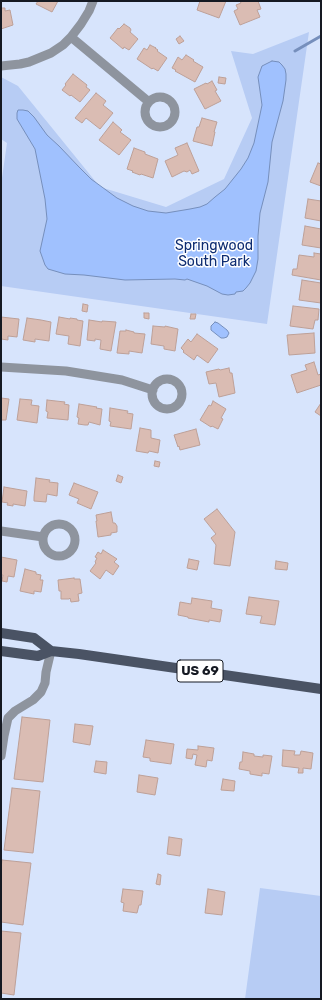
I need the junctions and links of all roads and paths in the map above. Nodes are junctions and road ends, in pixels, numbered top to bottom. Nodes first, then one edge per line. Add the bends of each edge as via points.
1 (93, 1) edge
2 (71, 37) junction
3 (1, 66) edge
4 (148, 102) dead end
5 (1, 367) edge
6 (153, 390) dead end
7 (1, 531) edge
8 (43, 537) dead end
9 (1, 633) edge
10 (1, 651) edge
11 (51, 651) junction
12 (321, 689) edge
13 (2, 736) edge
14 (1, 756) edge

1 - 2 street
2 - 3 street via 51,53 20,64
2 - 4 street
5 - 6 street via 66,371 122,380
7 - 8 street
9 - 11 main road via 34,638
10 - 11 main road, US 69 via 38,656
11 - 12 main road, US 69
11 - 13 street via 46,683 41,692 8,718
13 - 14 street

